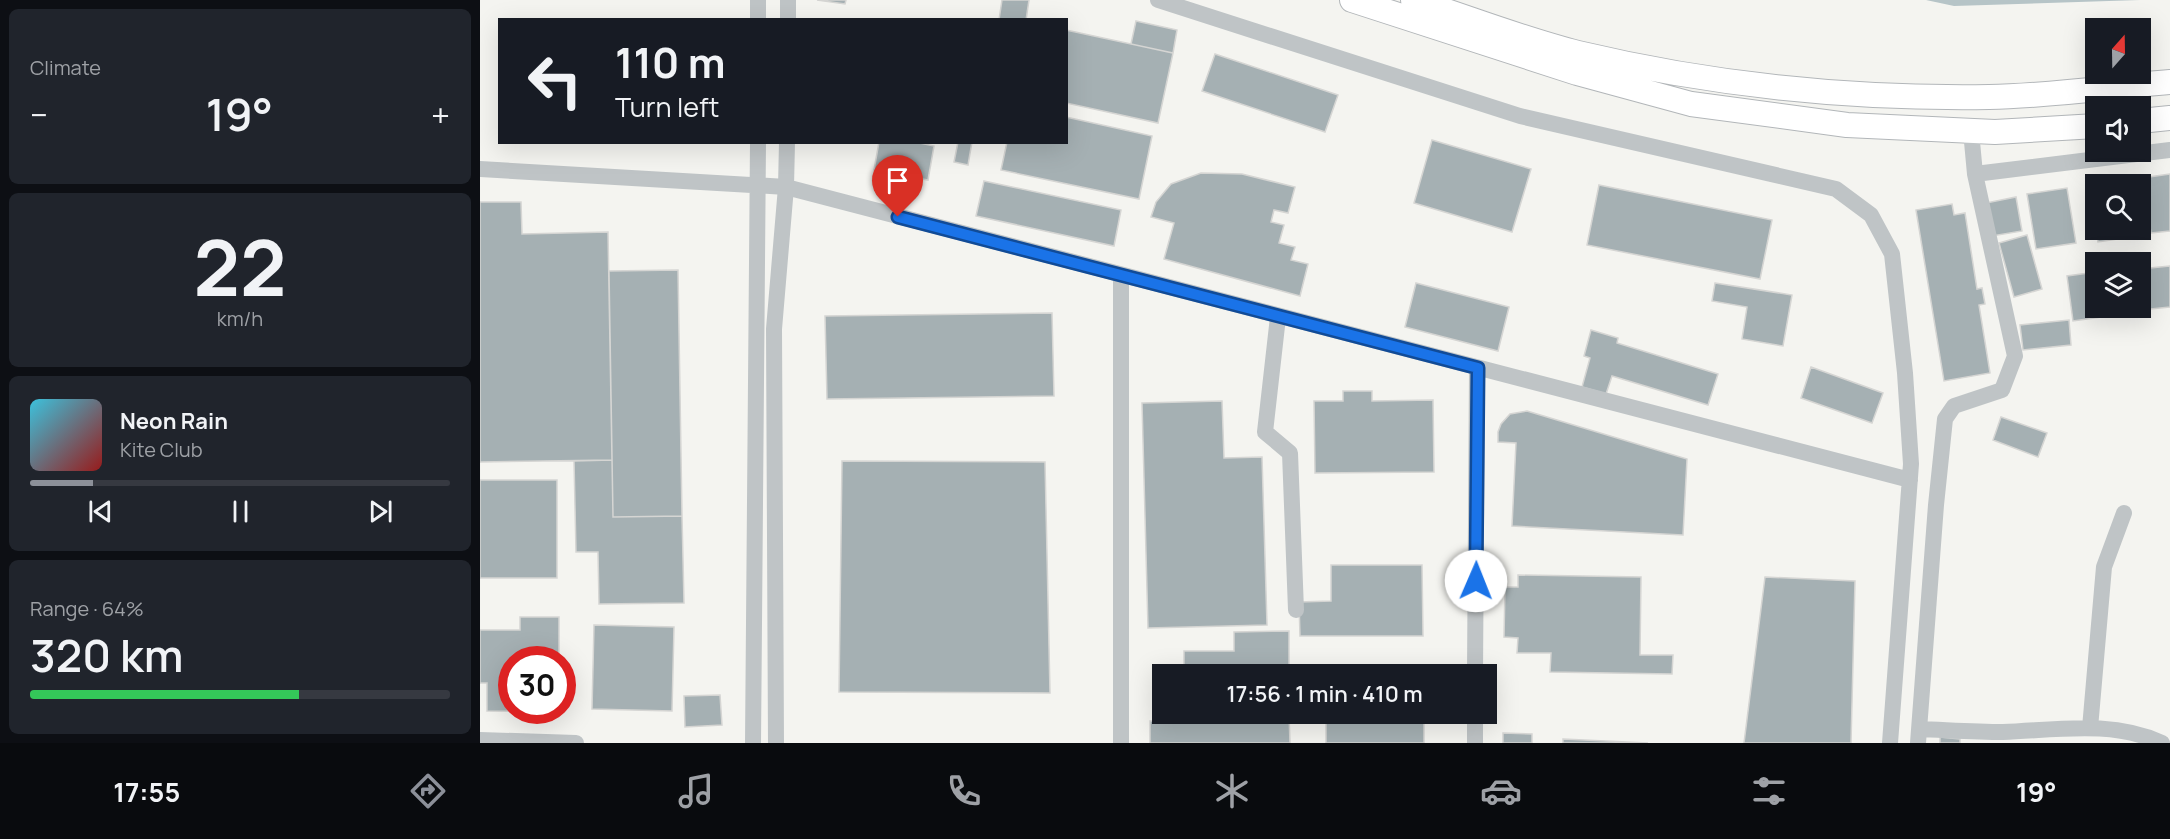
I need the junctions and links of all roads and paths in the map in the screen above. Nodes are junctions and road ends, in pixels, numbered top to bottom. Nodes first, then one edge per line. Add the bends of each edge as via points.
1 (758, 0) edge
2 (788, 0) edge
3 (1158, 0) edge
4 (1352, 0) edge
5 (1413, 0) edge
6 (758, 18) edge
7 (788, 18) edge
8 (2170, 82) edge
9 (2170, 118) edge
10 (2151, 121) edge
11 (2085, 126) edge
12 (1971, 131) junction
13 (758, 144) edge
14 (787, 144) edge
15 (2170, 150) edge
16 (480, 169) edge
17 (1976, 174) junction
18 (759, 184) junction
19 (786, 187) junction
20 (1121, 276) junction
21 (1278, 317) junction
22 (1478, 368) junction
23 (1910, 480) junction
24 (2124, 513) dead end
25 (1296, 610) dead end
26 (1475, 664) edge
27 (1475, 724) edge
28 (2090, 728) junction
29 (1919, 736) edge
30 (480, 740) edge
31 (576, 743) edge
32 (753, 743) edge
33 (776, 743) edge
34 (1121, 743) edge
35 (1475, 743) edge
36 (1890, 743) edge
37 (2162, 743) edge

1 - 6 street
2 - 7 street
3 - 23 street via 1520,116 1836,189 1871,215 1892,254 1905,373
4 - 12 highway via 1577,73 1691,104 1847,125
5 - 8 highway via 1576,52 1668,72 1751,84 1844,94 1980,97
9 - 10 highway
11 - 12 highway
12 - 17 street
13 - 18 street
14 - 19 street
15 - 17 street
16 - 18 street
17 - 29 street via 2015,357 2002,390 1954,406 1945,419
18 - 19 street
18 - 32 street
19 - 20 street
19 - 33 street via 774,329
20 - 21 street
20 - 34 street
21 - 22 street
21 - 25 street via 1265,432 1290,453
22 - 23 street
22 - 26 street
23 - 36 street
24 - 28 street via 2104,567
27 - 35 street
28 - 29 street
28 - 37 street via 2115,729
30 - 31 street

